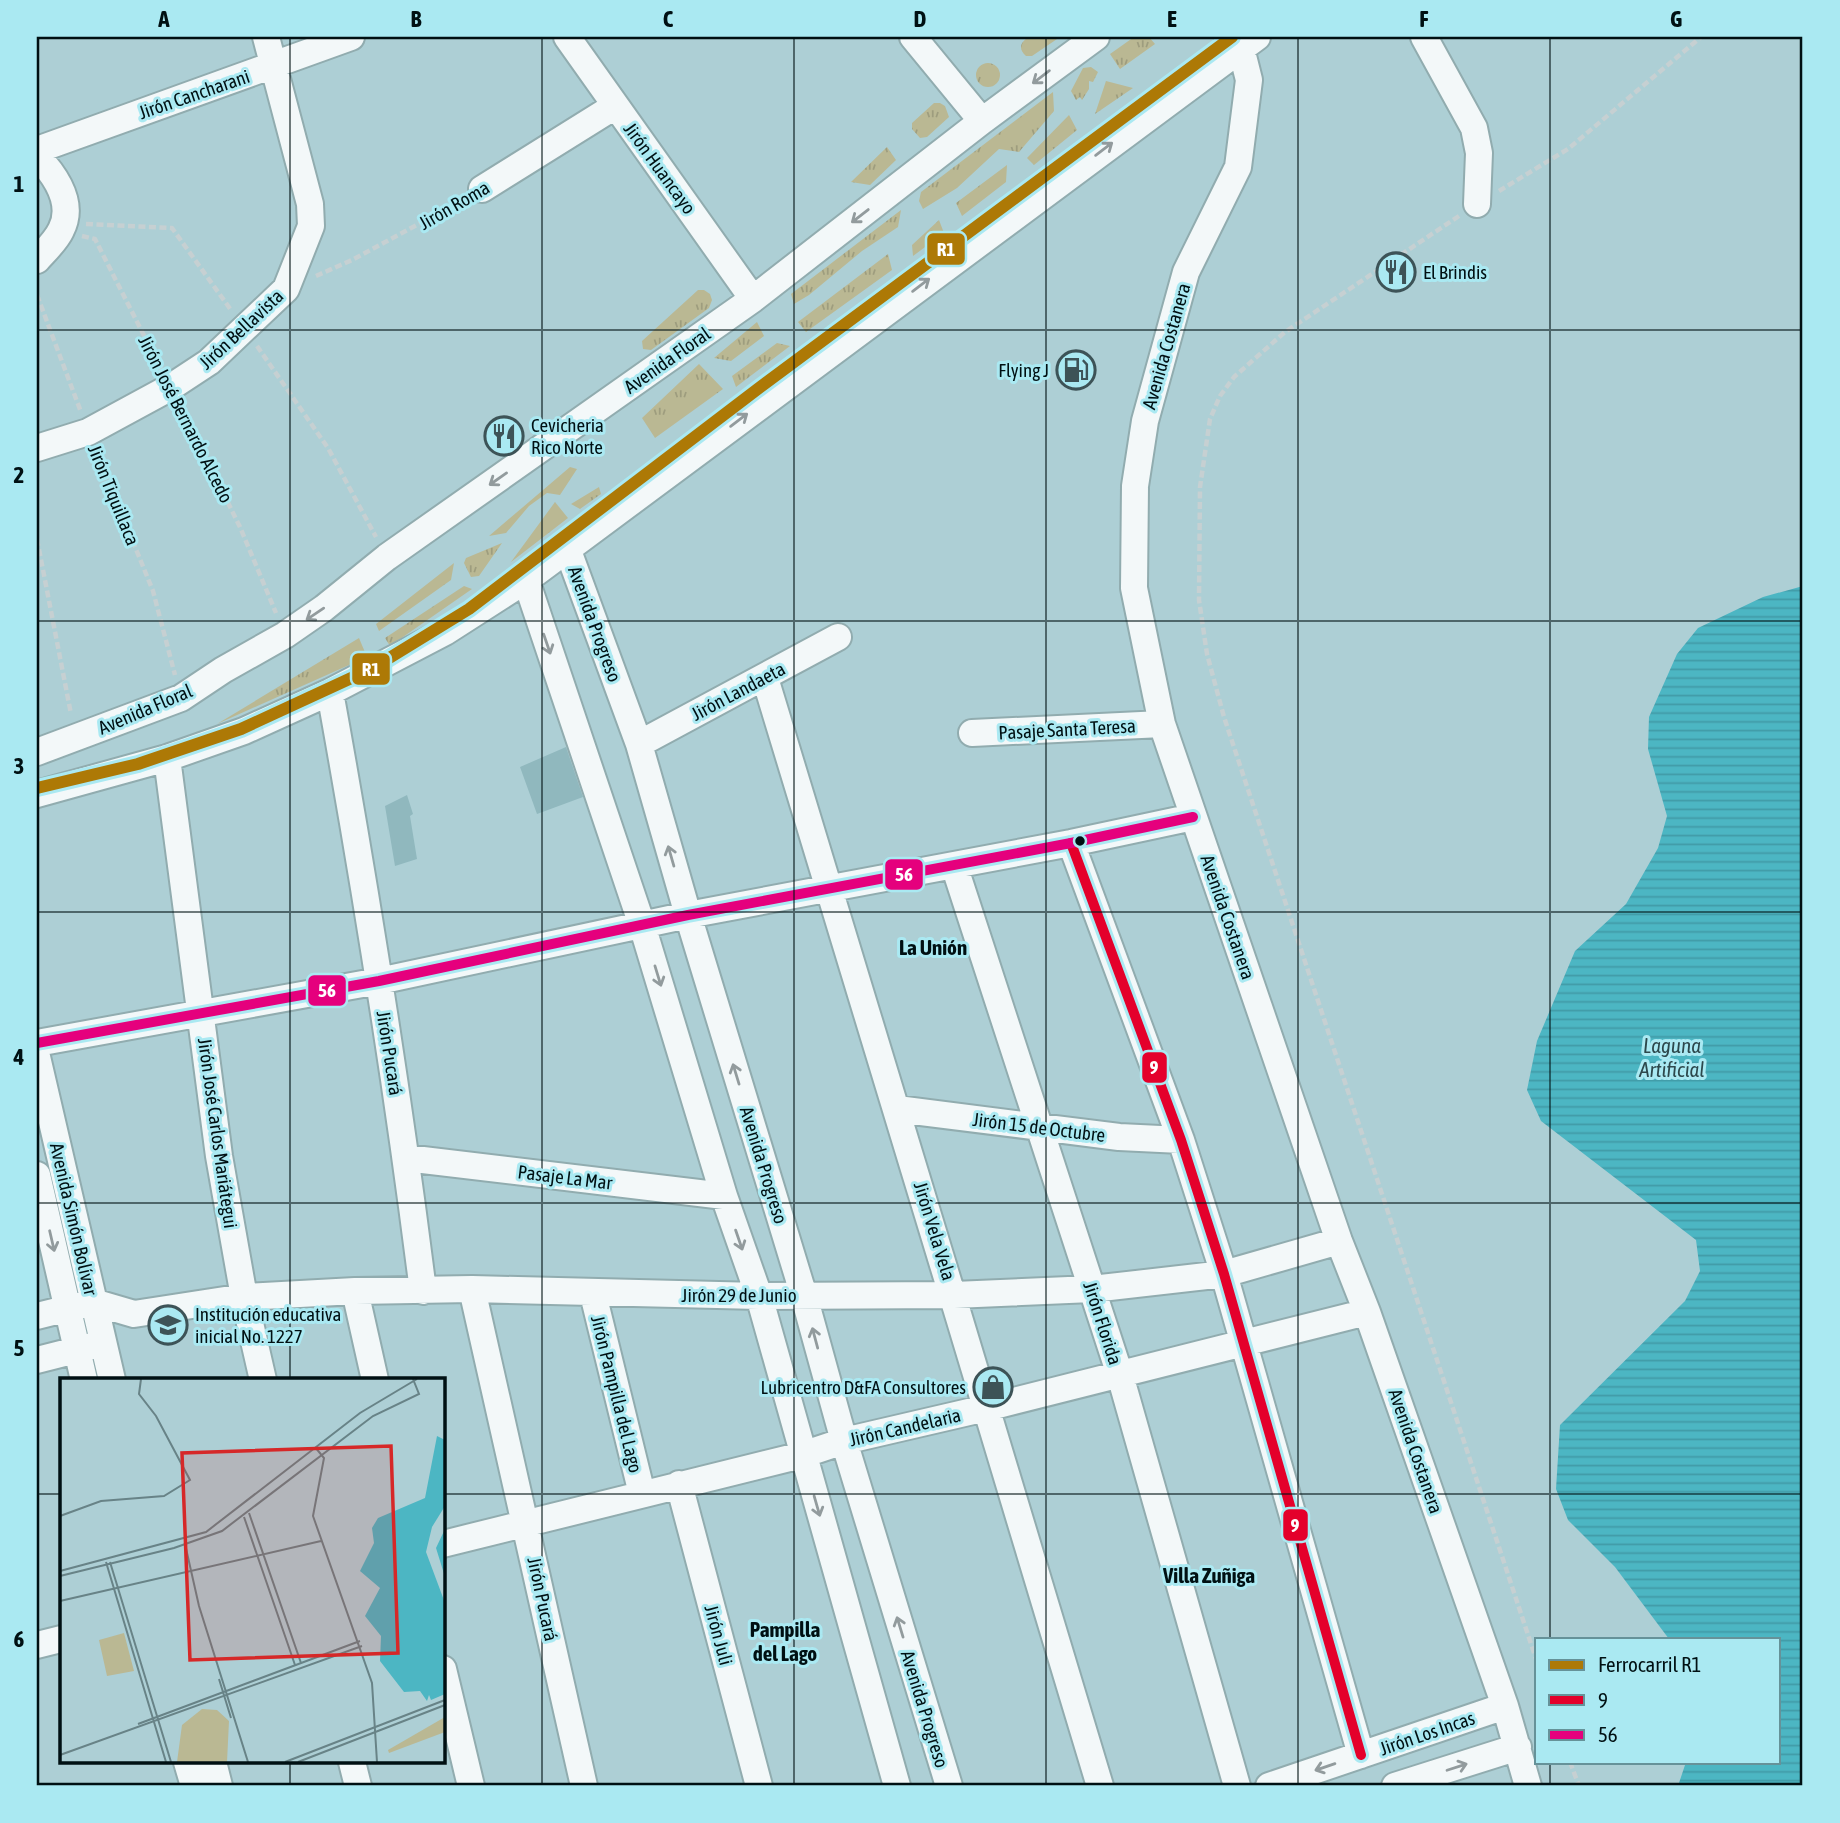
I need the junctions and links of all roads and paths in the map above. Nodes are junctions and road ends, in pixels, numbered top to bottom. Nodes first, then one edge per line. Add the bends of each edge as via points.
1 (266, 37) edge
2 (351, 37) edge
3 (567, 37) edge
4 (913, 37) edge
5 (1094, 37) edge
6 (1424, 37) edge
7 (1701, 37) edge
8 (1242, 40) edge
9 (274, 66) junction
10 (615, 106) junction
11 (982, 121) junction
12 (37, 150) edge
13 (37, 156) edge
14 (482, 189) joint
15 (1477, 204) junction
16 (61, 233) junction
17 (37, 260) edge
18 (286, 289) junction
19 (37, 295) edge
20 (753, 299) junction
21 (171, 387) junction
22 (88, 432) junction
23 (37, 448) edge
24 (37, 539) edge
25 (567, 548) junction
26 (526, 579) junction
27 (285, 635) junction
28 (838, 637) dead end
29 (765, 678) junction
30 (330, 692) junction
31 (181, 698) junction
32 (1162, 724) junction
33 (972, 733) dead end
34 (76, 738) junction
35 (639, 744) junction
36 (37, 752) edge
37 (167, 758) junction
38 (37, 794) edge
39 (1193, 817) junction
40 (1070, 843) junction
41 (954, 865) junction
42 (830, 889) junction
43 (688, 915) junction
44 (642, 925) junction
45 (379, 981) junction
46 (201, 1014) junction
47 (37, 1043) edge
48 (37, 1057) edge
49 (897, 1109) junction
50 (1038, 1128) junction
51 (1181, 1140) junction
52 (407, 1158) junction
53 (37, 1175) edge
54 (724, 1196) junction
55 (1339, 1241) junction
56 (1224, 1274) junction
57 (472, 1289) junction
58 (1092, 1289) junction
59 (355, 1291) junction
60 (423, 1291) junction
61 (593, 1294) junction
62 (954, 1295) junction
63 (758, 1296) junction
64 (804, 1296) junction
65 (244, 1297) junction
66 (93, 1302) junction
67 (67, 1308) junction
68 (1367, 1312) junction
69 (134, 1314) junction
70 (37, 1316) edge
71 (102, 1344) junction
72 (1243, 1345) junction
73 (76, 1350) junction
74 (37, 1360) edge
75 (1120, 1375) junction
76 (83, 1378) edge
77 (111, 1378) edge
78 (263, 1378) edge
79 (375, 1378) edge
80 (986, 1408) junction
81 (844, 1441) junction
82 (802, 1455) junction
83 (679, 1484) junction
84 (642, 1494) junction
85 (526, 1522) junction
86 (444, 1544) edge
87 (60, 1639) edge
88 (37, 1645) edge
89 (1535, 1656) edge
90 (444, 1673) edge
91 (1505, 1706) junction
92 (1518, 1747) junction
93 (1361, 1755) junction
94 (188, 1764) edge
95 (214, 1764) edge
96 (352, 1764) edge
97 (1571, 1764) edge
98 (194, 1786) edge
99 (219, 1786) edge
100 (358, 1786) edge
101 (471, 1786) edge
102 (584, 1786) edge
103 (759, 1786) edge
104 (897, 1786) edge
105 (949, 1786) edge
106 (1100, 1786) edge
107 (1237, 1786) edge
108 (1269, 1786) edge
109 (1395, 1786) edge
110 (1528, 1786) edge
111 (1578, 1786) edge

1 - 9 street, Jirón Bellavista
2 - 9 street, Jirón Cancharani
3 - 10 street, Jirón Huancayo
4 - 11 street
5 -> 11 street, Avenida Floral
6 - 15 street via 1474,128 1479,153
7 - 15 path via 1568,149
25 -> 8 street
8 - 32 street, Avenida Costanera via 1249,80 1238,167 1186,272 1144,421 1135,485 1134,588
9 - 12 street, Jirón Cancharani
9 - 18 street, Jirón Bellavista via 306,182 311,226
10 - 14 street, Jirón Roma
10 - 20 street, Jirón Huancayo
11 -> 20 street, Avenida Floral
13 - 16 street via 64,198
14 - 18 path, Jirón Roma via 352,260
15 - 89 path via 1285,332 1234,377 1220,396 1210,419 1200,487 1199,600 1207,654 1224,716
16 - 17 street
16 - 21 path, Jirón José Bernardo Alcedo via 95,239
18 - 21 street, Jirón Bellavista via 209,362
19 - 22 path, Jirón Tiquillaca
20 -> 27 street, Avenida Floral via 387,557
21 - 22 street, Jirón Bellavista
21 - 27 path, Jirón José Bernardo Alcedo via 240,527
22 - 23 street, Jirón Bellavista
22 - 31 path, Jirón Tiquillaca via 153,591
24 - 34 path
25 - 26 street
25 - 35 street, Avenida Progreso
26 - 30 street via 445,632
26 -> 44 street
27 - 31 street, Avenida Floral
28 - 29 street, Jirón Landaeta
29 - 35 street, Jirón Landaeta
29 - 42 street, Jirón Vela Vela
30 - 37 street via 244,732
30 - 45 street, Jirón Pucará
31 - 34 street, Avenida Floral
32 - 33 street, Pasaje Santa Teresa
32 - 39 street, Avenida Costanera
34 - 36 street, Avenida Floral
43 -> 35 street, Avenida Progreso
37 - 38 street
37 - 46 street, Jirón José Carlos Mariátegui
39 - 40 street
39 - 55 street, Avenida Costanera
40 - 41 street
40 - 51 street
41 - 42 street
41 - 50 street, Jirón Florida
42 - 43 street
42 - 49 street, Jirón Vela Vela
43 - 44 street
64 -> 43 street, Avenida Progreso
44 - 45 street
44 -> 54 street
45 - 46 street
45 - 52 street, Jirón Pucará
46 - 47 street
46 - 65 street, Jirón José Carlos Mariátegui via 219,1156
48 - 66 street, Avenida Simón Bolívar
49 - 50 street, Jirón 15 de Octubre
49 - 62 street, Jirón Vela Vela
50 - 51 street, Jirón 15 de Octubre
50 - 58 street, Jirón Florida
51 - 56 street
52 - 54 street, Pasaje La Mar
52 - 60 street, Jirón Pucará
53 -> 67 street, Avenida Simón Bolívar
54 -> 63 street
55 - 56 street, Jirón 29 de Junio
55 - 68 street, Avenida Costanera
56 - 58 street, Jirón 29 de Junio
56 - 72 street
57 - 60 street, Jirón 29 de Junio
57 - 61 street, Jirón 29 de Junio
57 - 85 street, Jirón Pucará
58 - 62 street, Jirón 29 de Junio
58 - 75 street, Jirón Florida
59 - 60 street, Jirón 29 de Junio
59 - 65 street, Jirón 29 de Junio
59 - 79 street
61 - 63 street, Jirón 29 de Junio
61 - 84 street, Jirón Pampilla del Lago
62 - 64 street, Jirón 29 de Junio
62 - 80 street, Jirón Vela Vela
63 - 64 street, Jirón 29 de Junio
63 - 82 street
81 -> 64 street, Avenida Progreso
65 - 69 street, Jirón 29 de Junio
65 - 78 street, Jirón José Carlos Mariátegui
66 - 67 street, Jirón 29 de Junio
66 - 69 street, Jirón 29 de Junio
66 - 71 street, Avenida Simón Bolívar
67 - 70 street, Jirón 29 de Junio
67 - 73 street, Avenida Simón Bolívar
68 - 72 street, Jirón Candelaria
68 - 91 street, Avenida Costanera
69 - 71 street
71 - 73 street
71 - 77 street, Avenida Simón Bolívar
72 - 75 street, Jirón Candelaria
72 - 93 street
73 - 74 street
73 - 76 street, Avenida Simón Bolívar
75 - 80 street, Jirón Candelaria
75 - 107 street, Jirón Florida
80 - 81 street, Jirón Candelaria
80 - 106 street, Jirón Vela Vela
81 - 82 street, Jirón Candelaria
105 -> 81 street, Avenida Progreso
82 - 83 street, Jirón Candelaria
82 -> 104 street
83 - 84 street, Jirón Candelaria
83 - 103 street, Jirón Juli
84 - 85 street, Jirón Candelaria
85 - 86 street, Jirón Candelaria
85 - 102 street, Jirón Pucará
87 - 88 street
90 - 101 street
91 - 92 street, Avenida Costanera
91 - 93 street, Jirón Los Incas
109 -> 92 street, Jirón Los Incas
92 - 110 street, Avenida Costanera
93 -> 108 street, Jirón Los Incas
94 - 98 street
95 - 99 street
96 - 100 street
97 - 111 path

